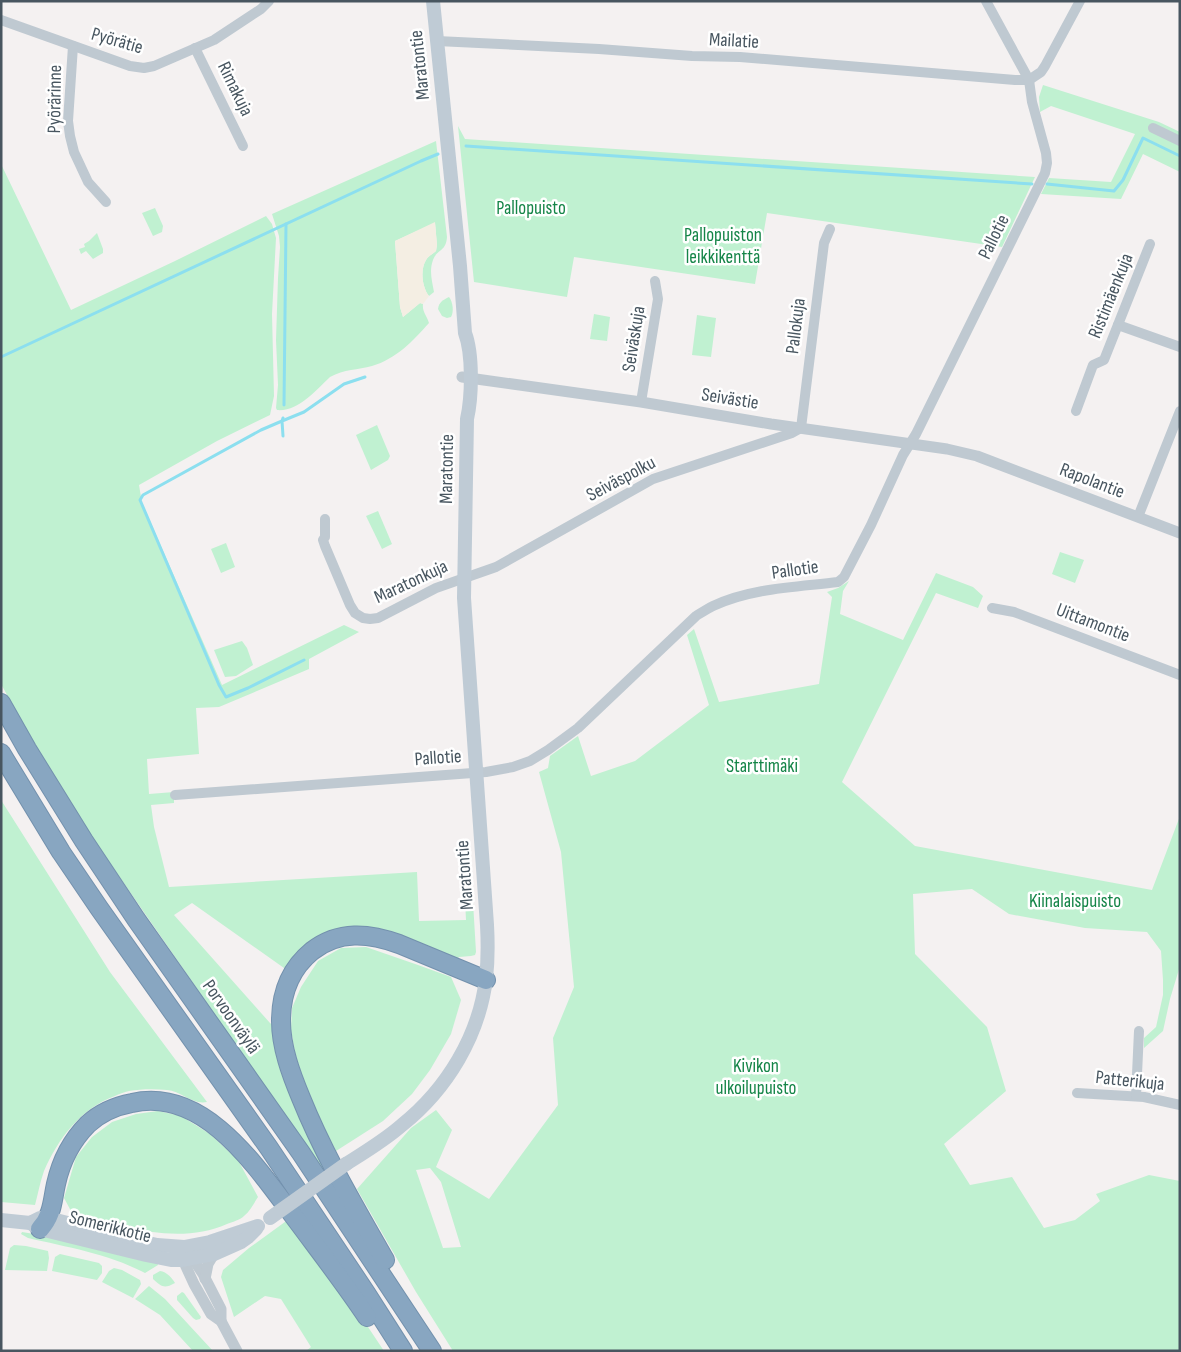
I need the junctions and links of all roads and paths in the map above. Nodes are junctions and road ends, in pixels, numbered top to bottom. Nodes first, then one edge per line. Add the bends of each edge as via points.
1 (269, 1) edge
2 (433, 1) edge
3 (986, 1) edge
4 (1080, 1) edge
5 (1, 20) edge
6 (437, 41) junction
7 (73, 46) junction
8 (195, 48) junction
9 (1028, 80) junction
10 (1153, 128) dead end
11 (1180, 140) edge
12 (244, 146) dead end
13 (106, 202) dead end
14 (830, 229) dead end
15 (1150, 244) dead end
16 (655, 281) dead end
17 (1118, 325) junction
18 (1180, 347) edge
19 (466, 378) junction
20 (642, 402) junction
21 (1076, 410) dead end
22 (1180, 411) edge
23 (802, 428) junction
24 (910, 444) junction
25 (991, 462) joint
26 (1138, 518) junction
27 (325, 519) dead end
28 (1180, 534) edge
29 (464, 578) junction
30 (992, 608) dead end
31 (1180, 675) edge
32 (1, 703) edge
33 (1, 753) edge
34 (476, 772) junction
35 (175, 795) dead end
36 (486, 980) junction
37 (1139, 1031) dead end
38 (1077, 1093) dead end
39 (1136, 1096) junction
40 (1180, 1105) edge
41 (1, 1220) edge
42 (39, 1223) junction
43 (258, 1226) junction
44 (214, 1254) junction
45 (187, 1255) junction
46 (205, 1279) junction
47 (221, 1321) junction
48 (237, 1351) edge
49 (391, 1351) edge
50 (403, 1351) edge
51 (432, 1351) edge

1 - 8 street, Pyörätie via 261,10 214,40
2 - 6 main road, Maratontie
3 - 9 street, Pallotie
4 - 9 street via 1045,66
5 - 7 street, Pyörätie
6 - 9 street, Mailatie via 740,57
6 - 19 main road, Maratontie via 460,266 465,333 461,344
7 - 8 street, Pyörätie via 144,68
7 - 13 street, Pyörärinne via 70,136 88,182
8 - 12 street, Rimakuja
9 - 24 street, Pallotie via 1046,153 1045,173
10 - 11 street
14 - 23 street, Pallokuja via 824,243
15 - 17 street, Ristimäenkuja
16 - 20 street, Seiväskuja via 658,299
17 - 18 street
17 - 21 street, Ristimäenkuja via 1104,360 1093,365
19 - 20 street, Seivästie
19 - 29 main road, Maratontie via 462,406 467,419
20 - 23 street, Seivästie
22 - 26 street
23 - 24 street, Seivästie
23 - 29 street, Seiväspolku via 653,479 496,567
24 - 25 street, Seivästie via 955,451
24 - 34 street, Pallotie via 849,568 838,582 767,591 713,606 696,616 578,728 548,750 530,761 496,771
25 - 26 street, Rapolantie
26 - 28 street, Rapolantie
27 - 29 street, Maratonkuja via 325,546 350,605 358,616 378,618 436,588
29 - 34 main road, Maratontie
30 - 31 street, Uittamontie via 1014,612
32 - 51 highway, Porvoonväylä via 84,841 311,1168
33 - 50 highway via 99,908 274,1156
34 - 35 street, Pallotie
34 - 36 main road, Maratontie via 487,925
36 - 43 main road, Maratontie, bridge via 466,1048 422,1108 402,1126
36 - 51 highway via 387,939 346,936 324,944 305,957 292,974 282,1006 285,1050 309,1118
37 - 39 street
38 - 39 street, Patterikuja
39 - 40 street, Patterikuja
41 - 42 main road, Somerikkotie
42 - 45 main road, Somerikkotie via 157,1245
42 - 49 highway via 51,1212 64,1159 78,1134 90,1122 114,1108 139,1101 153,1100 189,1109 218,1127 247,1156
43 - 44 main road, Maratontie via 241,1242
43 - 45 main road, Maratontie via 210,1242
44 - 45 main road, Maratontie
44 - 46 street
45 - 46 street
45 - 47 street via 194,1284 211,1314
46 - 47 street via 221,1309
47 - 48 street

